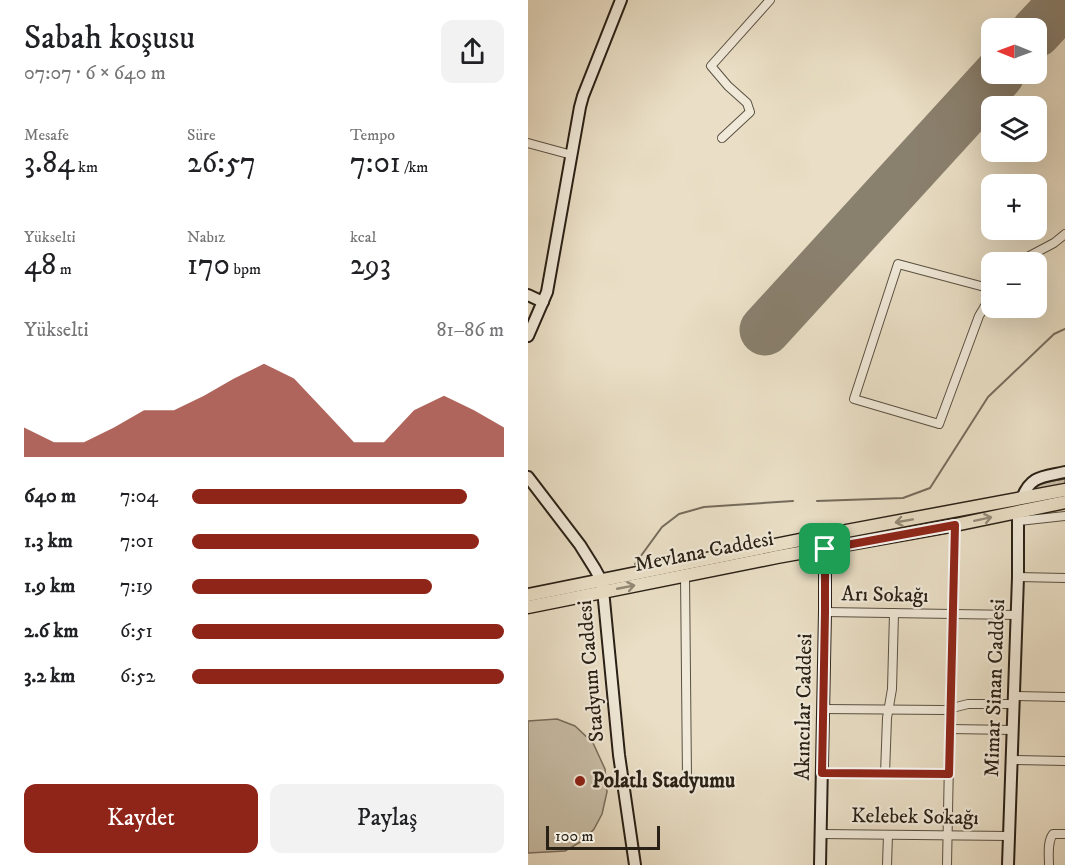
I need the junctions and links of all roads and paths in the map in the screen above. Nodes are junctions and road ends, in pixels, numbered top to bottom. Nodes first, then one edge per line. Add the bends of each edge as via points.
1 (621, 0) edge
2 (770, 0) edge
3 (722, 138) dead end
4 (528, 143) edge
5 (572, 155) junction
6 (1065, 234) edge
7 (1037, 252) edge
8 (981, 286) edge
9 (528, 295) edge
10 (543, 302) junction
11 (981, 313) edge
12 (528, 336) edge
13 (1065, 472) edge
14 (528, 477) edge
15 (1065, 490) edge
16 (1022, 498) junction
17 (1065, 502) edge
18 (1065, 516) edge
19 (1019, 517) junction
20 (955, 525) junction
21 (825, 549) junction
22 (685, 576) junction
23 (1018, 577) junction
24 (1065, 578) edge
25 (602, 586) junction
26 (528, 595) edge
27 (528, 607) edge
28 (825, 612) junction
29 (894, 613) junction
30 (952, 614) junction
31 (1017, 615) junction
32 (1065, 697) edge
33 (1014, 700) junction
34 (950, 709) junction
35 (824, 710) junction
36 (889, 710) junction
37 (950, 729) junction
38 (1013, 730) junction
39 (1011, 760) junction
40 (1065, 760) edge
41 (822, 773) junction
42 (885, 774) junction
43 (949, 774) junction
44 (687, 778) dead end
45 (821, 834) junction
46 (1065, 834) edge
47 (888, 835) junction
48 (947, 836) junction
49 (1009, 836) junction
50 (635, 865) edge
51 (820, 865) edge
52 (887, 865) edge
53 (947, 865) edge
54 (1008, 865) edge
55 (1049, 865) edge

1 - 5 street via 584,96
2 - 3 street via 711,66 747,103 750,112
4 - 5 street
5 - 10 street
6 - 7 street
8 - 11 street via 898,264 854,399 939,424
9 - 10 street
10 - 12 street
13 - 16 street via 1033,480
14 - 25 street via 580,545
15 - 16 main road, Mevlana Caddesi
16 -> 25 main road, Mevlana Caddesi via 726,554
17 - 19 main road, Mevlana Caddesi
18 - 19 street
20 -> 19 main road, Mevlana Caddesi
19 - 23 street, Mimar Sinan Caddesi
20 - 21 main road, Mevlana Caddesi
20 - 30 street
21 - 22 main road, Mevlana Caddesi
21 - 28 street, Akıncılar Caddesi
25 -> 22 main road, Mevlana Caddesi
22 - 44 street
23 - 24 street
23 - 31 street, Mimar Sinan Caddesi
25 - 26 main road, Mevlana Caddesi
25 - 27 main road, Mevlana Caddesi
25 - 50 street, Stadyum Caddesi
28 - 29 street, Arı Sokağı
28 - 35 street, Akıncılar Caddesi
29 - 30 street, Arı Sokağı
29 - 36 street
30 - 31 street, Arı Sokağı
30 - 34 street
31 - 33 street, Mimar Sinan Caddesi
32 - 33 street
33 - 34 street
33 - 38 street, Mimar Sinan Caddesi
34 - 36 street
34 - 37 street
35 - 36 street
35 - 41 street, Akıncılar Caddesi
36 - 42 street
37 - 38 street
37 - 43 street
38 - 39 street, Mimar Sinan Caddesi
39 - 40 street
39 - 49 street, Mimar Sinan Caddesi
41 - 42 street
41 - 45 street, Akıncılar Caddesi
42 - 43 street
43 - 48 street
45 - 47 street, Kelebek Sokağı
45 - 51 street, Akıncılar Caddesi
46 - 55 street via 1051,836
47 - 48 street, Kelebek Sokağı
47 - 52 street
48 - 49 street, Kelebek Sokağı
48 - 53 street
49 - 54 street, Mimar Sinan Caddesi

